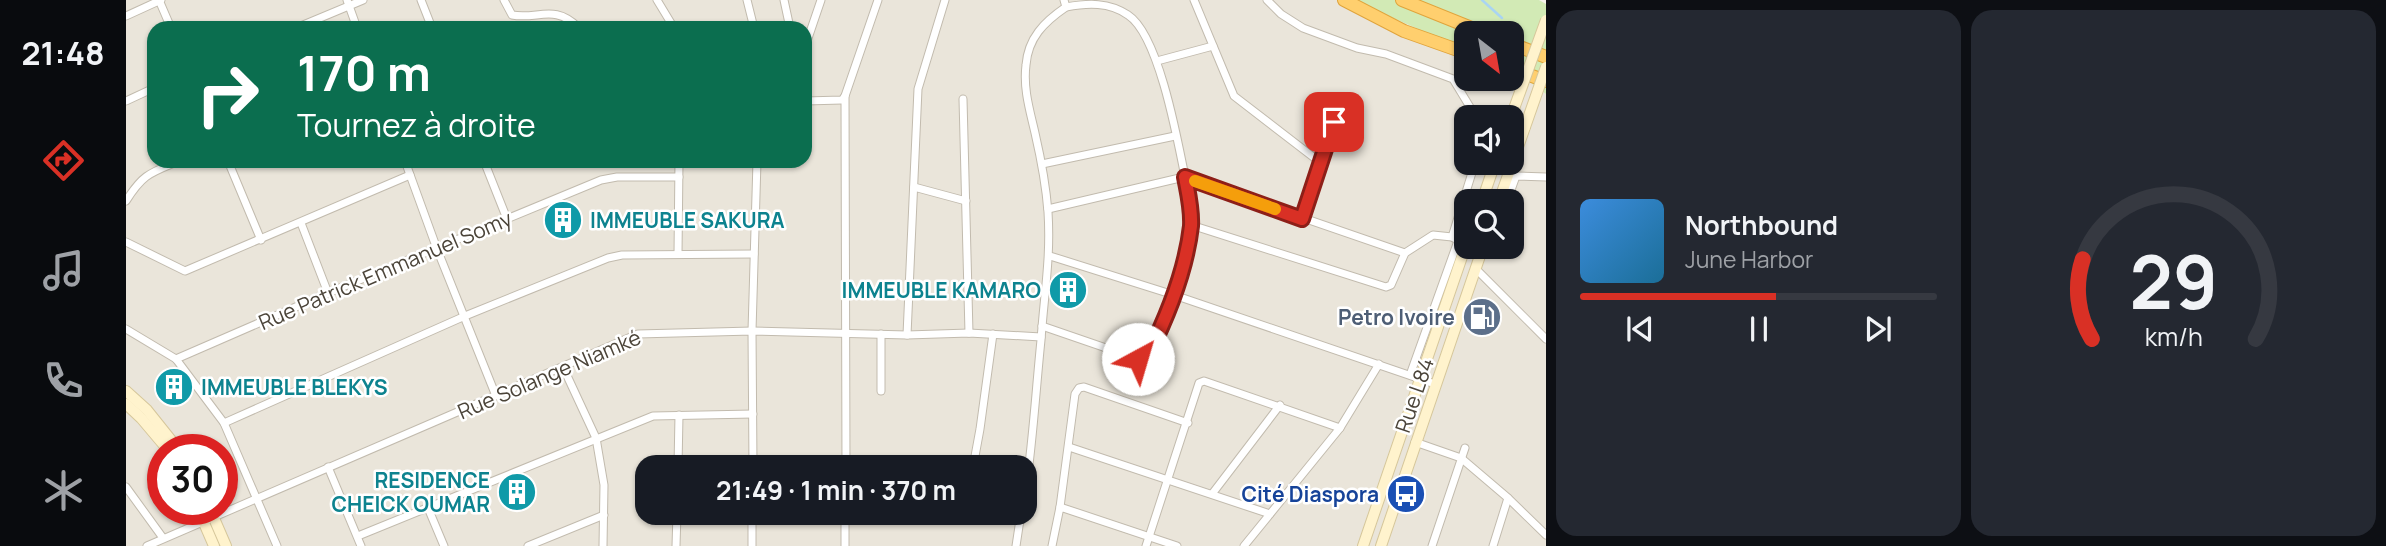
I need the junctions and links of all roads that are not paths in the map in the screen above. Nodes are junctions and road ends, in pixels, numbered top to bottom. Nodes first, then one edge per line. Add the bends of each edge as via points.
1 (160, 0) edge
2 (363, 0) edge
3 (421, 0) edge
4 (504, 0) edge
5 (657, 0) edge
6 (747, 0) edge
7 (784, 0) edge
8 (821, 0) edge
9 (878, 0) edge
10 (945, 0) edge
11 (1194, 0) edge
12 (1268, 0) edge
13 (1344, 0) edge
14 (1402, 0) edge
15 (348, 3) edge
16 (1065, 3) edge
17 (126, 16) edge
18 (1546, 20) edge
19 (168, 21) edge
20 (311, 21) edge
21 (354, 21) edge
22 (429, 21) edge
23 (569, 21) edge
24 (670, 21) edge
25 (752, 21) edge
26 (788, 21) edge
27 (1454, 21) edge
28 (812, 26) edge
29 (1213, 46) junction
30 (1454, 49) edge
31 (1524, 49) edge
32 (1546, 57) edge
33 (1157, 61) junction
34 (1546, 67) edge
35 (1524, 73) edge
36 (1546, 81) edge
37 (147, 92) edge
38 (845, 96) junction
39 (963, 99) dead end
40 (812, 100) edge
41 (126, 101) edge
42 (1341, 101) dead end
43 (1469, 105) edge
44 (1515, 105) edge
45 (1175, 136) junction
46 (1321, 163) junction
47 (1042, 164) junction
48 (163, 168) edge
49 (231, 168) edge
50 (408, 168) edge
51 (487, 168) edge
52 (679, 168) edge
53 (757, 168) edge
54 (410, 175) junction
55 (679, 177) junction
56 (1185, 177) junction
57 (1546, 177) edge
58 (914, 187) junction
59 (1503, 189) edge
60 (1511, 189) edge
61 (126, 201) edge
62 (967, 201) junction
63 (1048, 209) junction
64 (506, 219) junction
65 (1302, 219) junction
66 (301, 223) junction
67 (1191, 225) junction
68 (261, 240) junction
69 (1454, 240) edge
70 (126, 242) edge
71 (437, 249) junction
72 (1405, 253) junction
73 (677, 254) junction
74 (754, 254) junction
75 (1050, 256) junction
76 (1455, 259) edge
77 (1480, 259) edge
78 (1483, 259) edge
79 (1477, 270) junction
80 (328, 293) junction
81 (1174, 295) junction
82 (465, 316) junction
83 (1042, 326) junction
84 (126, 328) edge
85 (752, 331) junction
86 (847, 333) junction
87 (969, 333) junction
88 (881, 334) junction
89 (993, 334) junction
90 (907, 335) junction
91 (1041, 337) junction
92 (1546, 339) edge
93 (176, 359) junction
94 (1378, 364) junction
95 (564, 367) junction
96 (1415, 376) junction
97 (1435, 384) junction
98 (126, 391) edge
99 (881, 391) dead end
100 (496, 396) junction
101 (126, 404) edge
102 (1280, 405) junction
103 (753, 414) junction
104 (679, 415) junction
105 (1188, 422) junction
106 (223, 423) junction
107 (1340, 428) junction
108 (154, 434) edge
109 (166, 434) edge
110 (596, 438) junction
111 (1416, 442) junction
112 (1069, 447) junction
113 (1465, 448) dead end
114 (678, 455) edge
115 (753, 455) edge
116 (846, 455) edge
117 (975, 455) edge
118 (1031, 455) edge
119 (1461, 458) junction
120 (328, 467) junction
121 (1169, 479) junction
122 (126, 487) edge
123 (1212, 494) junction
124 (257, 498) junction
125 (1508, 498) junction
126 (238, 505) edge
127 (428, 508) junction
128 (1060, 508) junction
129 (604, 514) junction
130 (1270, 514) junction
131 (189, 525) edge
132 (211, 525) edge
133 (214, 525) edge
134 (677, 525) edge
135 (752, 525) edge
136 (845, 525) edge
137 (1019, 525) edge
138 (1546, 535) edge
139 (1149, 536) junction
140 (358, 537) junction
141 (163, 538) junction
142 (147, 546) edge
143 (214, 546) edge
144 (226, 546) edge
145 (277, 546) edge
146 (362, 546) edge
147 (444, 546) edge
148 (528, 546) edge
149 (603, 546) edge
150 (677, 546) edge
151 (752, 546) edge
152 (845, 546) edge
153 (1016, 546) edge
154 (1052, 546) edge
155 (1146, 546) edge
156 (1177, 546) edge
157 (1244, 546) edge
158 (1363, 546) edge
159 (1381, 546) edge
160 (1432, 546) edge
161 (1493, 546) edge

1 - 17 street
1 - 19 street
2 - 15 street
3 - 22 street
4 - 23 street via 512,15 543,13
5 - 24 street
6 - 25 street
7 - 26 street
8 - 28 street
9 - 38 street
10 - 58 street via 918,89
11 - 29 street
12 - 43 street via 1303,28 1453,79
13 - 30 highway via 1404,31
14 - 27 highway
15 - 20 street
15 - 21 street
16 - 33 street via 1097,4 1130,16 1147,37
16 - 47 street via 1038,31 1026,64 1025,87
18 - 44 main road, bridge
29 - 33 street
29 - 46 street via 1239,102
31 - 32 highway
33 - 45 street
34 - 59 main road, bridge
35 - 36 highway
37 - 41 street
38 - 40 street via 836,101
38 - 86 street
39 - 62 street
42 - 46 street
45 - 47 street
45 - 56 street
46 - 65 street
47 - 63 street
48 - 61 street via 138,182
49 - 68 street
50 - 54 street
51 - 64 street
52 - 55 street
53 - 74 street
54 - 66 street
54 - 71 street
55 - 64 street, Rue Patrick Emmanuel Somy via 601,180
55 - 73 street
56 - 63 street
56 - 65 street
56 - 67 street
57 - 60 street via 1516,176
58 - 62 street
58 - 90 street
62 - 87 street
63 - 75 street
64 - 71 street, Rue Patrick Emmanuel Somy
65 - 72 street
66 - 68 street
66 - 80 street
67 - 72 street via 1386,287
67 - 81 street
68 - 70 street via 185,271
69 - 72 street via 1433,234
71 - 80 street, Rue Patrick Emmanuel Somy
71 - 82 street
73 - 74 street
73 - 82 street via 608,258
74 - 85 street
75 - 81 street
75 - 83 street
76 - 96 main road, Rue L84
77 - 79 main road, Rue L84
78 - 79 street
79 - 92 street
79 - 97 main road, Rue L84
80 - 93 street, Rue Patrick Emmanuel Somy
81 - 83 street via 1148,355 1138,359
81 - 94 street
82 - 100 street
82 - 106 street
83 - 91 street
84 - 93 street
85 - 86 street, Rue Solange Niamké
85 - 95 street, Rue Solange Niamké via 638,334
85 - 103 street
86 - 88 street, Rue Solange Niamké
86 - 116 street
87 - 89 street, Rue Solange Niamké
87 - 90 street, Rue Solange Niamké
88 - 90 street, Rue Solange Niamké
88 - 99 street
89 - 91 street, Rue Solange Niamké
89 - 117 street
91 - 118 street
93 - 106 street
94 - 96 street
94 - 107 street
95 - 100 street, Rue Solange Niamké
95 - 110 street
96 - 97 street
96 - 158 main road, Rue L84
97 - 111 main road, Rue L84
98 - 109 main road
100 - 120 street, Rue Solange Niamké
101 - 108 main road
102 - 105 street via 1204,381 1199,383
102 - 107 street
102 - 123 street
103 - 104 street
103 - 115 street
104 - 110 street via 653,416
104 - 114 street
105 - 112 street via 1079,388
105 - 121 street
106 - 124 street
107 - 130 street
110 - 127 street
110 - 129 street
111 - 119 street
111 - 159 main road, Rue L84
112 - 121 street
112 - 128 street
113 - 119 street
119 - 125 street
119 - 160 street
120 - 124 street, Rue Solange Niamké
120 - 140 street
121 - 123 street
121 - 139 street
122 - 141 street
123 - 130 street
124 - 126 street, Rue Solange Niamké
124 - 145 street
125 - 138 street
125 - 161 street
127 - 140 street
127 - 147 street
128 - 139 street
128 - 154 street
129 - 148 street
129 - 149 street
130 - 157 street
131 - 141 street, Rue Solange Niamké
132 - 143 main road
133 - 144 main road
134 - 150 street
135 - 151 street
136 - 152 street
137 - 153 street
139 - 155 street
139 - 156 street
140 - 146 street
141 - 142 street, Rue Solange Niamké

